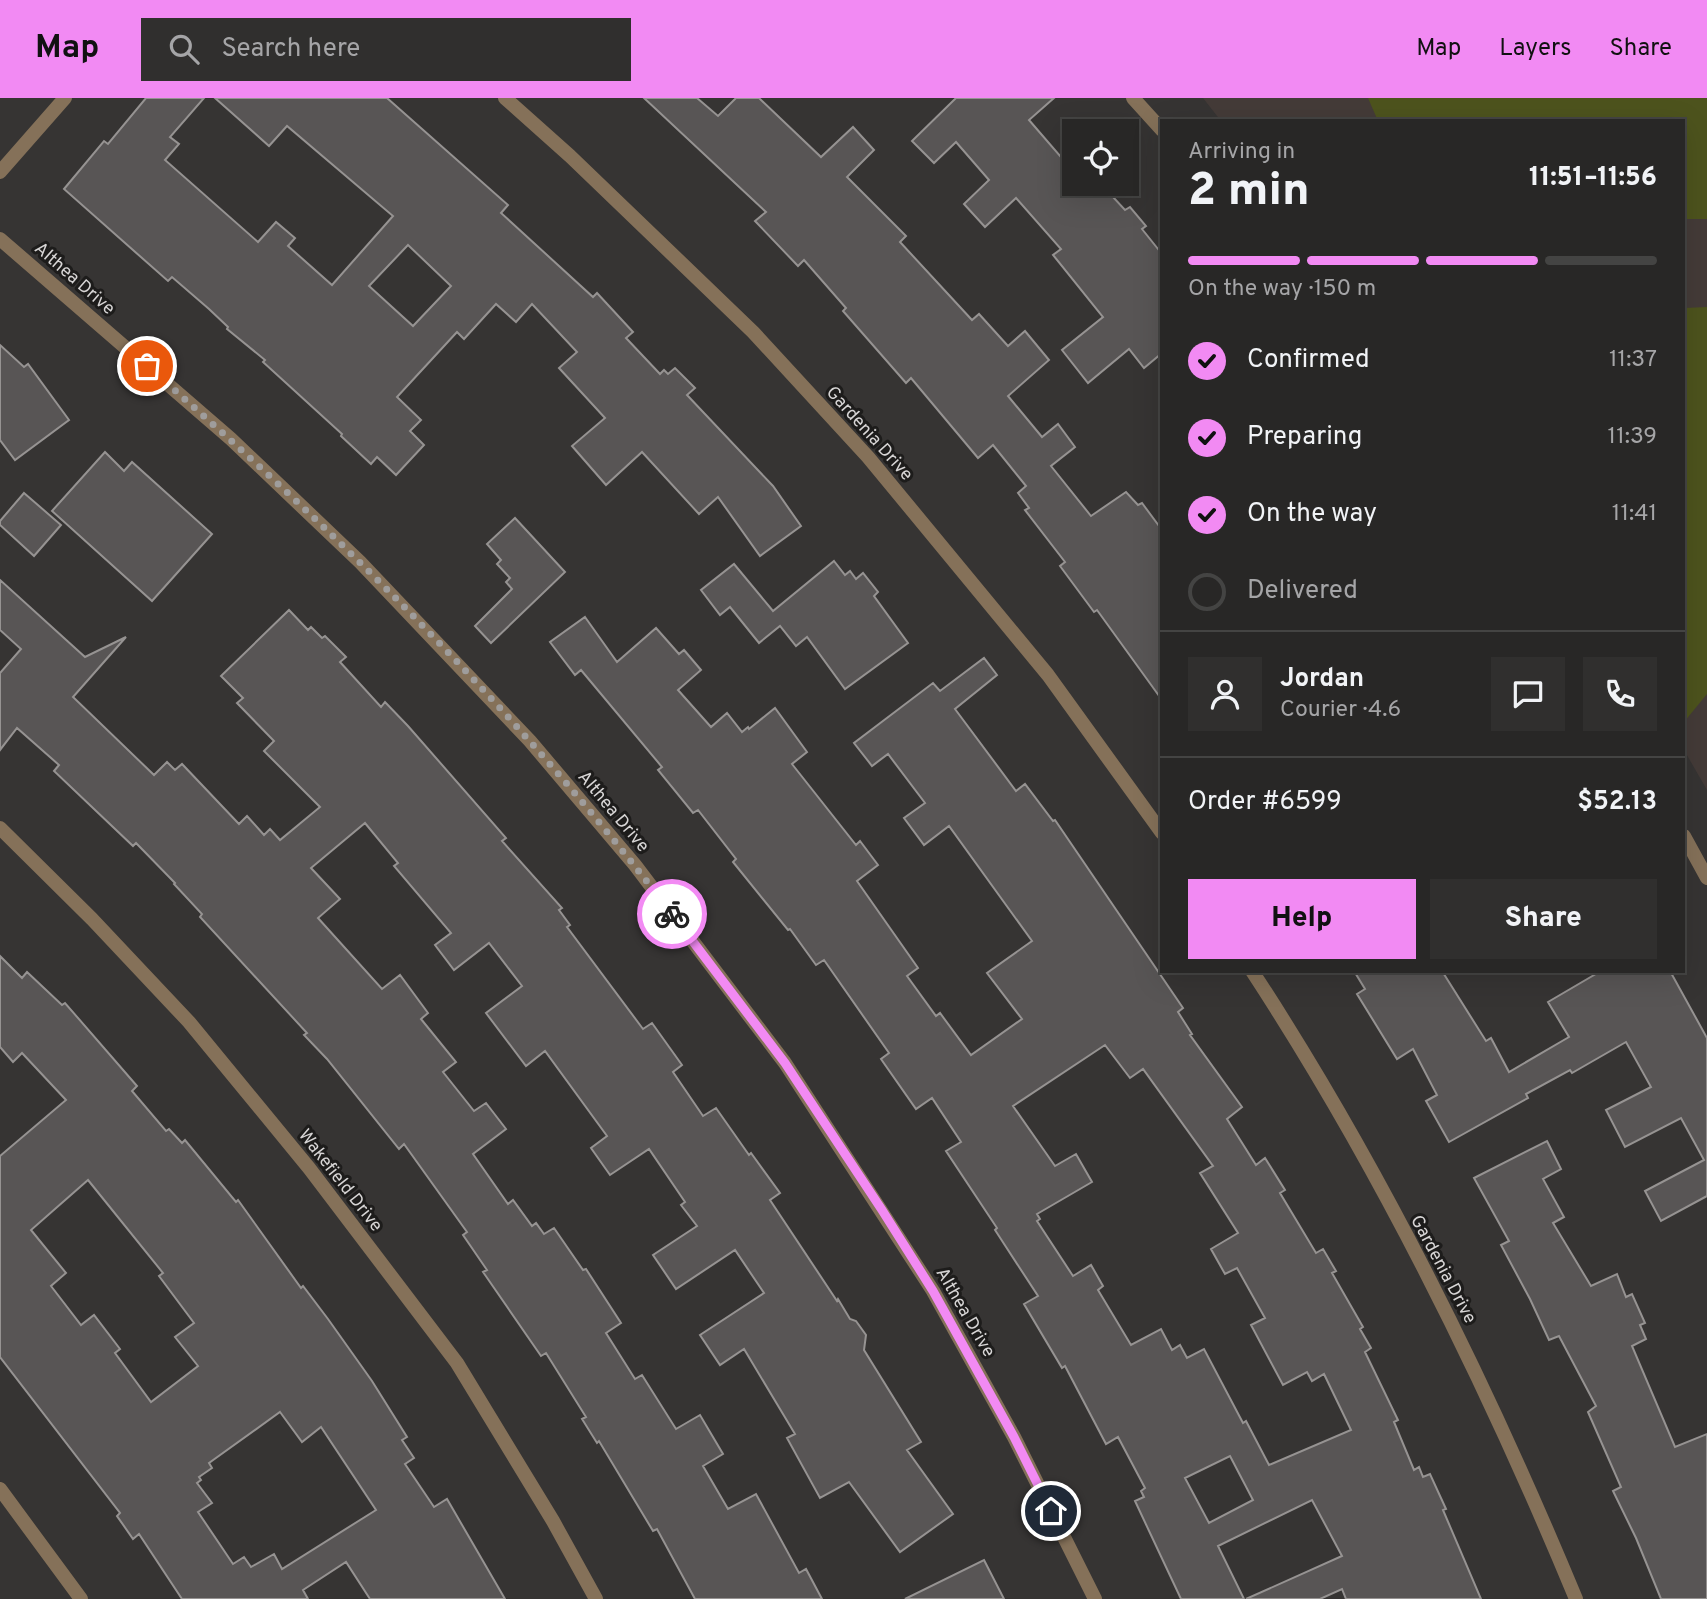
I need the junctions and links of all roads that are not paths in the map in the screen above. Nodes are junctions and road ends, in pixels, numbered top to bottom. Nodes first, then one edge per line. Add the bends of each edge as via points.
1 (65, 98) edge
2 (505, 98) edge
3 (1133, 98) edge
4 (1160, 128) edge
5 (0, 172) edge
6 (0, 239) edge
7 (0, 828) edge
8 (1160, 830) edge
9 (1685, 838) edge
10 (1707, 878) edge
11 (1253, 973) edge
12 (0, 1489) edge
13 (81, 1599) edge
14 (596, 1599) edge
15 (1095, 1599) edge
16 (1576, 1599) edge

1 - 5 street
2 - 8 street, Gardenia Drive via 753,332 868,457 1048,675
3 - 4 street
6 - 15 street, Althea Drive via 231,439 360,562 530,741 635,865 785,1063 926,1280 1014,1437
7 - 14 street, Wakefield Drive via 189,1022 317,1178 457,1363
9 - 10 street
11 - 16 street, Gardenia Drive via 1366,1162 1469,1358
12 - 13 street

